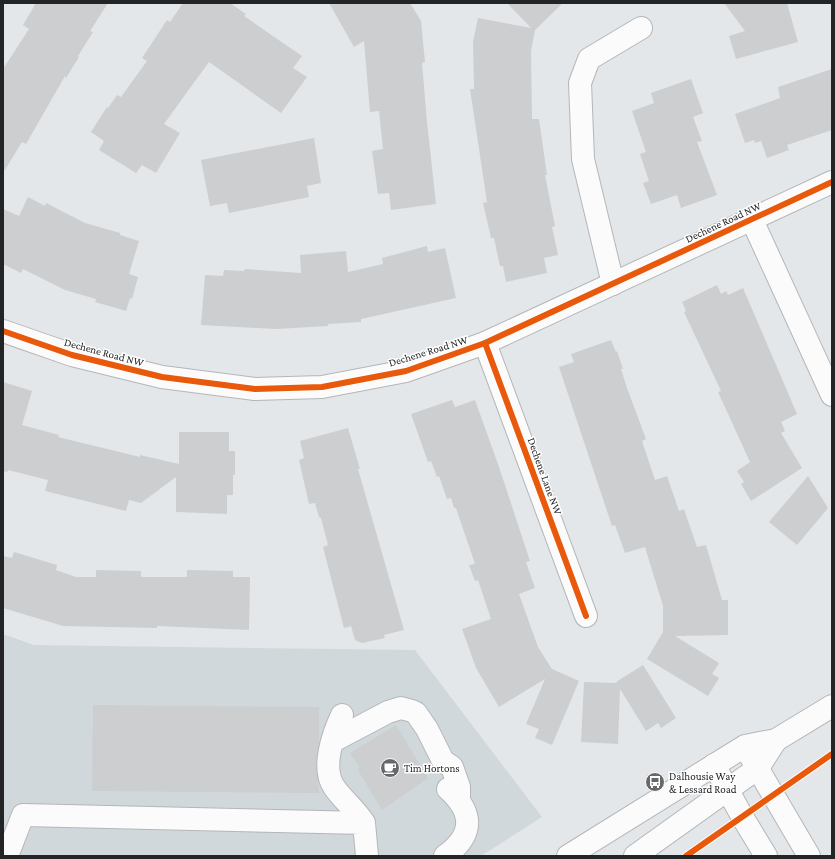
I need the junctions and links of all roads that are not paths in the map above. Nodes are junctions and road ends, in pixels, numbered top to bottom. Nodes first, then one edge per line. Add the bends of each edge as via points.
1 (641, 28) dead end
2 (832, 182) edge
3 (752, 220) junction
4 (613, 284) junction
5 (3, 331) edge
6 (485, 343) junction
7 (832, 395) edge
8 (586, 616) dead end
9 (832, 706) edge
10 (342, 715) dead end
11 (776, 740) junction
12 (333, 741) junction
13 (745, 746) junction
14 (714, 765) junction
15 (758, 768) junction
16 (727, 790) junction
17 (364, 823) junction
18 (7, 856) edge
19 (367, 856) edge
20 (445, 856) edge
21 (568, 856) edge
22 (635, 856) edge
23 (766, 856) edge
24 (809, 856) edge

1 - 4 street via 589,59 580,83 583,159
2 - 3 street, Dechene Road NW
3 - 4 street, Dechene Road NW
3 - 7 street, Dechene Road NW
4 - 6 street, Dechene Road NW
5 - 6 street, Dechene Road NW via 72,355 134,371 255,389 322,386 406,371
6 - 8 street, Dechene Lane NW
9 - 11 street
10 - 12 street
11 - 13 street
11 - 15 street
12 - 17 street via 328,768 332,786
12 - 20 street via 388,712 401,708 416,713 443,761 443,776 447,788 459,799 466,814 466,831 459,846
13 - 14 street
13 - 15 street
14 - 16 street
14 - 21 street
15 - 16 street
15 - 24 street
16 - 22 street
16 - 23 street
17 - 18 street via 23,815
17 - 19 street

